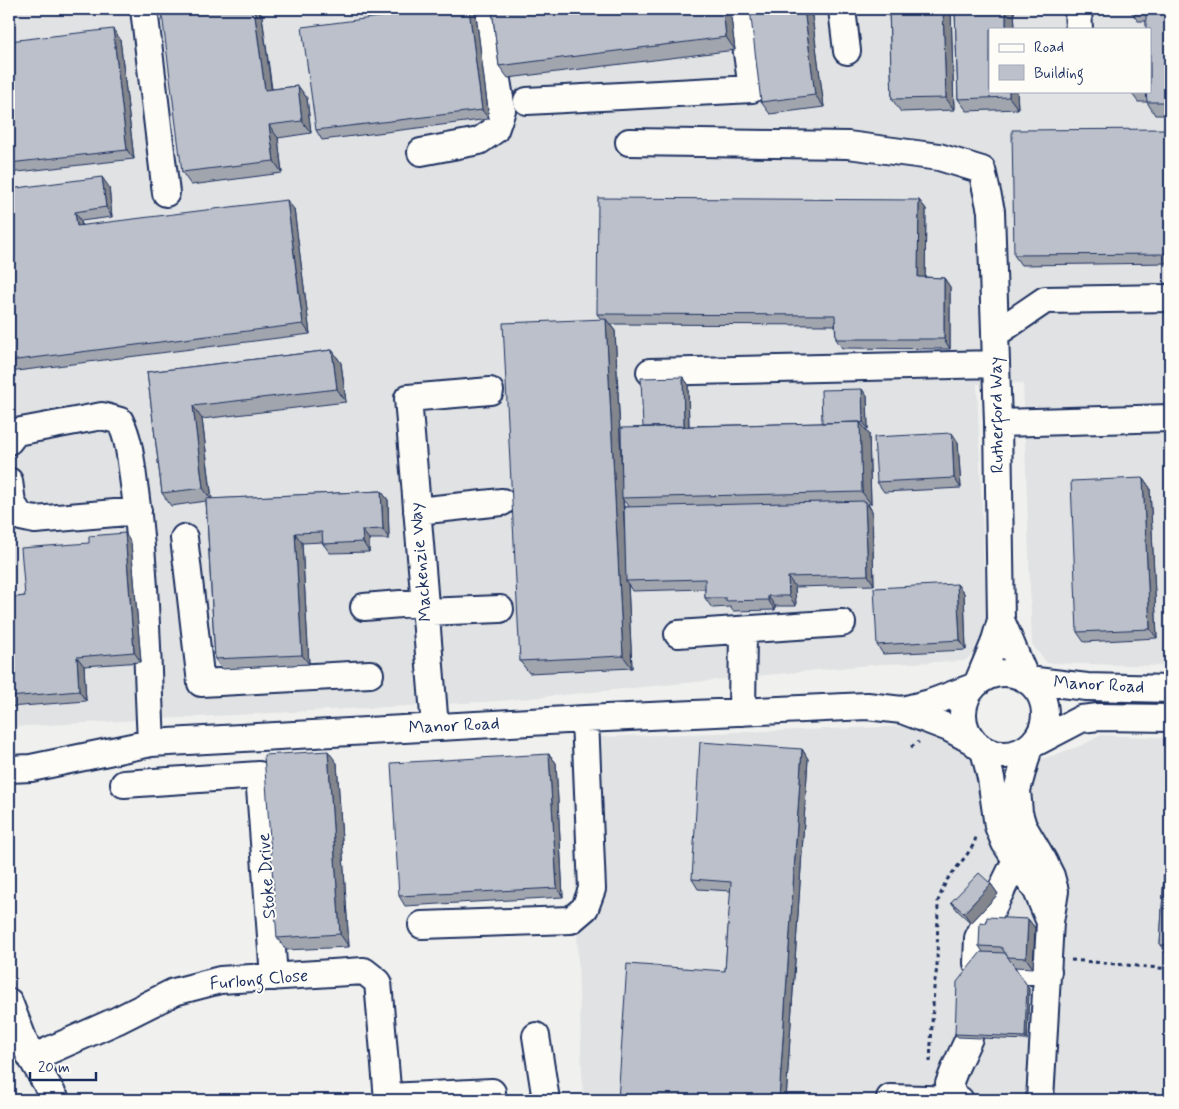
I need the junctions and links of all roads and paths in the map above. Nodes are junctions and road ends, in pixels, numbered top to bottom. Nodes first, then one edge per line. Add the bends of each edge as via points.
1 (144, 9) edge
2 (485, 9) edge
3 (741, 9) edge
4 (842, 9) edge
5 (1078, 9) edge
6 (1079, 28) edge
7 (847, 51) dead end
8 (527, 101) dead end
9 (629, 142) dead end
10 (421, 152) dead end
11 (166, 193) dead end
12 (1170, 298) edge
13 (995, 334) junction
14 (996, 364) junction
15 (650, 372) dead end
16 (490, 391) dead end
17 (1170, 418) edge
18 (998, 423) junction
19 (9, 441) edge
20 (9, 481) edge
21 (502, 502) dead end
22 (138, 511) junction
23 (417, 511) junction
24 (184, 538) dead end
25 (364, 607) dead end
26 (425, 607) junction
27 (500, 609) dead end
28 (1001, 620) junction
29 (842, 623) dead end
30 (743, 630) junction
31 (678, 634) dead end
32 (370, 674) dead end
33 (1027, 680) junction
34 (975, 685) junction
35 (1170, 689) edge
36 (902, 710) junction
37 (742, 712) junction
38 (1170, 718) edge
39 (585, 719) junction
40 (435, 727) junction
41 (925, 738) dead end
42 (151, 743) junction
43 (978, 745) junction
44 (1031, 746) junction
45 (911, 747) dead end
46 (9, 770) edge
47 (124, 784) dead end
48 (977, 835) dead end
49 (1016, 860) junction
50 (1050, 922) junction
51 (422, 924) dead end
52 (977, 964) edge
53 (1048, 965) junction
54 (1170, 969) edge
55 (1017, 971) edge
56 (274, 977) junction
57 (9, 1002) edge
58 (536, 1036) dead end
59 (969, 1038) edge
60 (32, 1058) junction
61 (930, 1066) dead end
62 (492, 1092) dead end
63 (890, 1098) dead end
64 (388, 1099) edge
65 (56, 1100) edge
66 (546, 1100) edge
67 (958, 1100) edge
68 (1040, 1100) edge

1 - 11 street
2 - 10 street via 502,110 495,130 479,140
3 - 8 street via 752,89
4 - 7 street
5 - 6 street
9 - 13 street, Rutherford Way via 848,145 939,157 982,170 992,211
12 - 13 street via 1045,300
13 - 14 street, Rutherford Way
14 - 15 street
14 - 18 street, Rutherford Way
16 - 23 street, Mackenzie Way via 408,398
17 - 18 street
18 - 28 street, Rutherford Way
19 - 22 street via 16,432 35,428 102,416 120,421 127,436
20 - 22 street via 12,503 21,517 36,520
21 - 23 street
22 - 42 street
23 - 26 street, Mackenzie Way
24 - 32 street via 201,683
25 - 26 street
26 - 27 street
26 - 40 street, Mackenzie Way
28 - 33 street, Rutherford Way
28 - 34 street, Rutherford Way
29 - 30 street
30 - 31 street
30 - 37 street
33 - 34 street via 1001,673
33 - 35 street, Manor Road via 1087,687
33 - 44 street via 1042,699 1045,711 1040,735
34 - 36 street, Manor Road
34 - 43 street via 966,699 963,713 965,727
36 - 37 street, Manor Road via 867,706
36 - 43 street, Manor Road via 949,728
37 - 39 street, Manor Road
38 - 44 street, Manor Road via 1099,717 1081,720
39 - 40 street, Manor Road
39 - 51 street via 592,889 585,908 570,920
40 - 42 street, Manor Road
41 - 45 path
42 - 46 street, Manor Road
43 - 44 street via 1006,756
43 - 49 street via 991,778 998,826
44 - 50 street via 1020,776 1017,802 1023,826 1051,876 1055,891
47 - 56 street, Stoke Drive via 259,775
48 - 61 path via 974,844 946,881 938,901
49 - 50 street via 1037,891
49 - 52 street via 978,938
50 - 53 street
53 - 54 path
53 - 55 street
53 - 68 street
56 - 60 street, Furlong Close via 220,980 174,992
56 - 64 street, Furlong Close via 364,971 378,982
57 - 60 street
58 - 66 street
59 - 67 street via 949,1084
60 - 65 street
62 - 64 street
63 - 67 street

